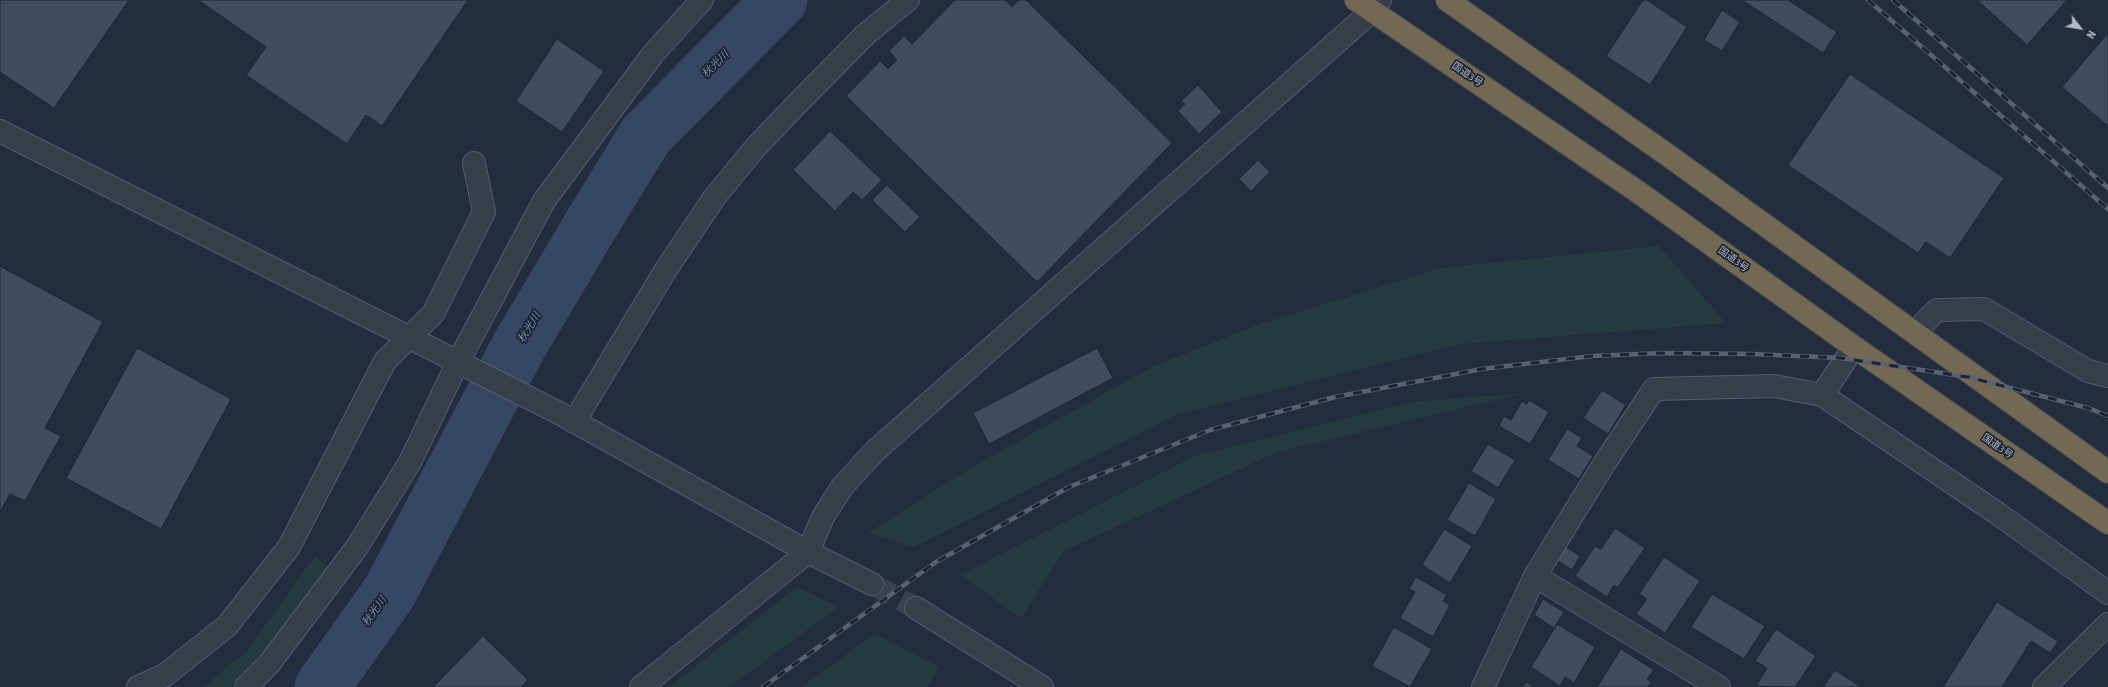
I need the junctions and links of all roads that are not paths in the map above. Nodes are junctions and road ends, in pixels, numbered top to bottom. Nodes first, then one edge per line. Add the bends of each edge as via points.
1 (702, 0) edge
2 (908, 0) edge
3 (1447, 0) edge
4 (1369, 4) edge
5 (0, 131) edge
6 (474, 163) dead end
7 (1915, 332) junction
8 (410, 337) junction
9 (1854, 347) junction
10 (463, 364) junction
11 (2108, 376) edge
12 (1822, 395) junction
13 (567, 418) junction
14 (2067, 444) junction
15 (2108, 464) edge
16 (2108, 472) edge
17 (2108, 523) edge
18 (808, 552) junction
19 (1535, 576) junction
20 (872, 584) tunnel mouth
21 (2108, 593) edge
22 (916, 608) tunnel mouth
23 (2108, 624) edge
24 (138, 687) edge
25 (246, 687) edge
26 (641, 687) edge
27 (1042, 687) edge
28 (1483, 687) edge
29 (1720, 687) edge
30 (2044, 687) edge

1 - 10 street via 653,54 544,201
2 - 13 street via 866,34 795,106 755,148 714,198
3 - 7 highway
4 - 9 highway, 国道3号
4 - 18 street via 875,451 842,486 823,517
5 - 8 street
6 - 8 street via 484,212 433,314
7 - 11 street via 1937,310 1984,309 2088,371
7 - 14 highway
8 - 10 street
8 - 24 street via 385,361 290,547 227,626 165,675
9 - 12 street
9 - 17 highway, 国道3号
10 - 13 street
10 - 25 street via 410,462 357,547 269,664
12 - 19 street via 1774,386 1654,389
12 - 21 street via 1997,513
13 - 18 street
14 - 15 highway
14 - 16 highway
18 - 20 street
18 - 26 street
19 - 28 street
19 - 29 street
22 - 27 street
23 - 30 street

